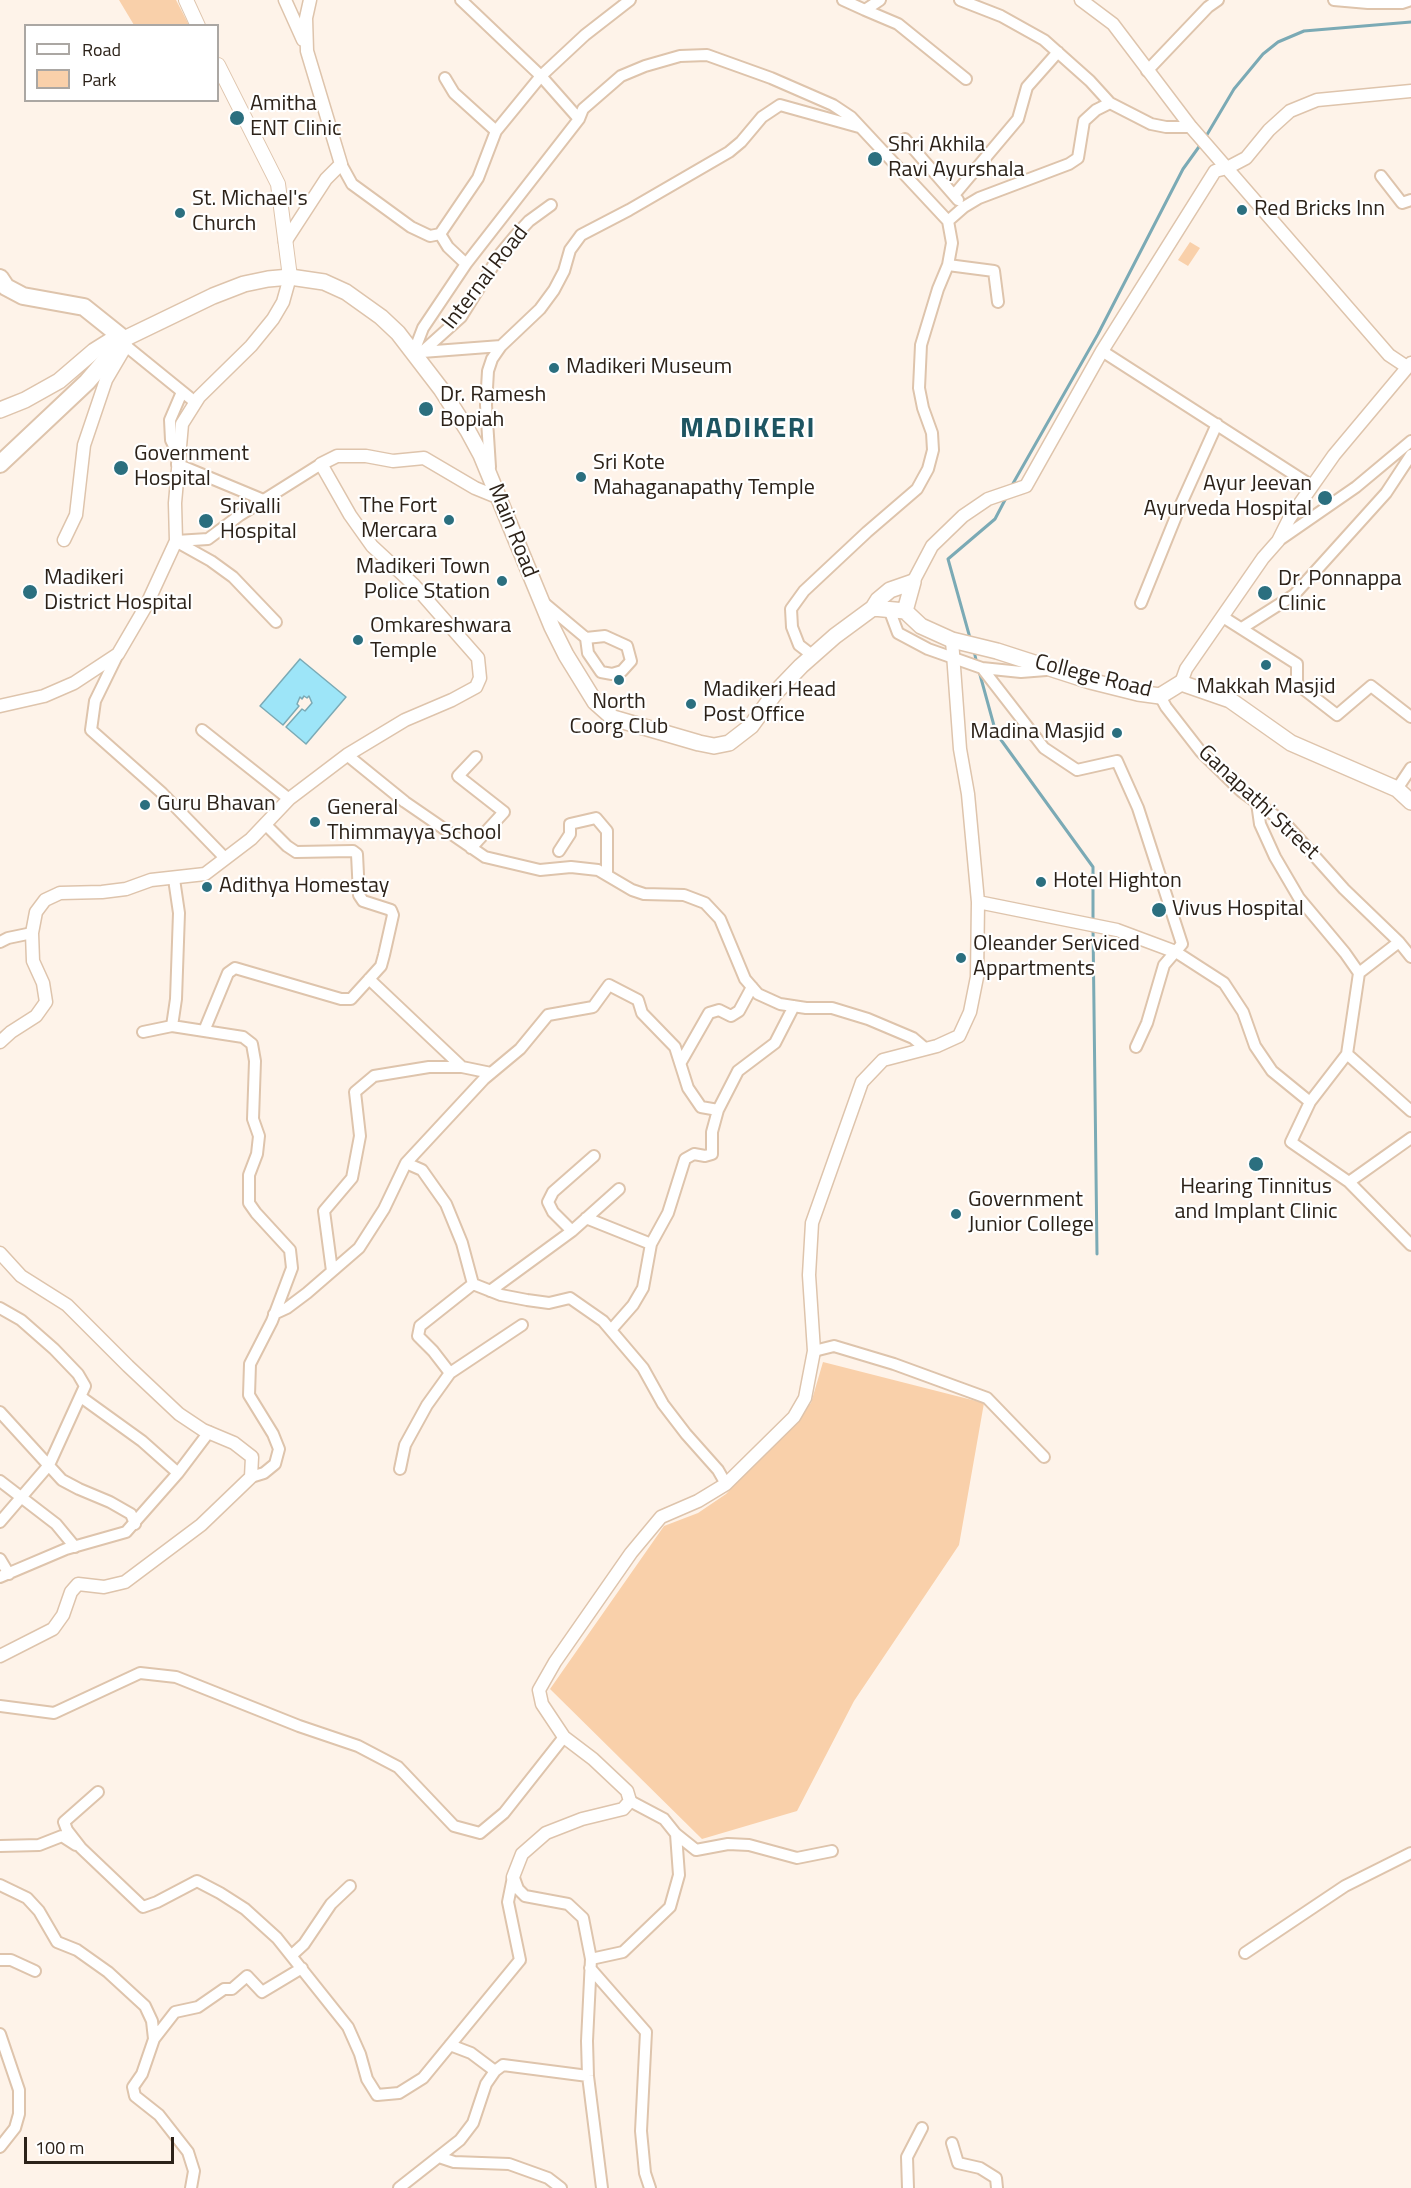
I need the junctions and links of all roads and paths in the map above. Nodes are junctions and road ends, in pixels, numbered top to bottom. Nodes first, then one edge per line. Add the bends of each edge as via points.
1 (186, 0) edge
2 (285, 0) edge
3 (310, 0) edge
4 (461, 0) edge
5 (628, 0) edge
6 (843, 0) edge
7 (880, 0) edge
8 (960, 0) edge
9 (1081, 0) edge
10 (1218, 0) edge
11 (1334, 0) edge
12 (1411, 0) edge
13 (1204, 4) edge
14 (866, 10) junction
15 (197, 24) edge
16 (306, 51) junction
17 (1058, 52) junction
18 (219, 67) edge
19 (1147, 71) junction
20 (542, 76) junction
21 (445, 78) dead end
22 (966, 79) dead end
23 (1411, 92) edge
24 (1110, 103) junction
25 (579, 119) junction
26 (1191, 127) junction
27 (861, 128) junction
28 (496, 131) junction
29 (905, 139) dead end
30 (341, 164) junction
31 (1227, 168) junction
32 (1381, 176) dead end
33 (954, 195) junction
34 (1411, 200) edge
35 (551, 205) dead end
36 (964, 207) junction
37 (948, 221) junction
38 (440, 234) junction
39 (285, 242) junction
40 (466, 264) junction
41 (948, 265) junction
42 (290, 277) junction
43 (0, 278) edge
44 (998, 302) dead end
45 (125, 343) junction
46 (501, 346) junction
47 (1102, 351) junction
48 (418, 353) junction
49 (1409, 365) edge
50 (182, 392) junction
51 (195, 402) junction
52 (0, 410) edge
53 (1217, 424) junction
54 (1411, 441) edge
55 (1411, 455) edge
56 (178, 459) junction
57 (0, 464) edge
58 (321, 464) junction
59 (1312, 486) junction
60 (494, 490) junction
61 (266, 501) junction
62 (64, 540) dead end
63 (176, 541) junction
64 (1278, 541) junction
65 (913, 582) junction
66 (540, 599) junction
67 (1141, 603) dead end
68 (873, 608) junction
69 (889, 609) junction
70 (905, 611) junction
71 (1223, 616) junction
72 (276, 622) dead end
73 (1242, 628) junction
74 (586, 638) dead end
75 (952, 640) junction
76 (118, 654) junction
77 (812, 655) junction
78 (953, 658) junction
79 (982, 668) junction
80 (1052, 669) junction
81 (1181, 683) junction
82 (1160, 696) junction
83 (0, 706) edge
84 (1411, 717) edge
85 (202, 730) dead end
86 (347, 755) junction
87 (476, 757) dead end
88 (1411, 768) edge
89 (1397, 789) junction
90 (289, 799) junction
91 (1411, 801) edge
92 (1257, 803) junction
93 (265, 824) junction
94 (471, 848) junction
95 (559, 851) dead end
96 (225, 858) junction
97 (608, 875) junction
98 (174, 879) junction
99 (978, 902) junction
100 (32, 933) junction
101 (0, 942) edge
102 (1399, 942) junction
103 (1176, 952) junction
104 (1411, 957) edge
105 (1359, 973) junction
106 (369, 979) junction
107 (752, 987) junction
108 (794, 1006) junction
109 (172, 1026) junction
110 (204, 1031) junction
111 (143, 1032) dead end
112 (0, 1042) edge
113 (1136, 1047) dead end
114 (926, 1049) junction
115 (1347, 1054) junction
116 (681, 1062) junction
117 (462, 1067) junction
118 (491, 1073) junction
119 (1310, 1102) junction
120 (718, 1110) junction
121 (1411, 1111) edge
122 (1411, 1138) edge
123 (594, 1156) dead end
124 (406, 1163) junction
125 (1349, 1182) junction
126 (619, 1188) dead end
127 (586, 1218) junction
128 (572, 1231) junction
129 (651, 1244) junction
130 (1411, 1245) edge
131 (0, 1253) edge
132 (332, 1271) junction
133 (473, 1284) junction
134 (490, 1291) junction
135 (0, 1308) edge
136 (274, 1314) junction
137 (522, 1325) dead end
138 (611, 1330) junction
139 (814, 1351) junction
140 (450, 1373) junction
141 (81, 1397) junction
142 (0, 1412) edge
143 (209, 1432) junction
144 (1044, 1457) dead end
145 (48, 1464) junction
146 (400, 1469) dead end
147 (178, 1473) junction
148 (251, 1477) junction
149 (0, 1481) edge
150 (726, 1484) junction
151 (19, 1497) junction
152 (0, 1522) edge
153 (135, 1524) junction
154 (75, 1547) junction
155 (0, 1559) edge
156 (4, 1576) edge
157 (0, 1656) edge
158 (0, 1706) edge
159 (564, 1737) junction
160 (98, 1792) dead end
161 (630, 1801) junction
162 (676, 1834) junction
163 (0, 1846) edge
164 (81, 1848) junction
165 (832, 1851) dead end
166 (1411, 1853) edge
167 (513, 1877) junction
168 (0, 1885) edge
169 (350, 1886) dead end
170 (1245, 1953) dead end
171 (292, 1955) junction
172 (0, 1960) edge
173 (591, 1964) junction
174 (302, 1968) junction
175 (35, 1971) dead end
176 (0, 2034) edge
177 (154, 2039) junction
178 (450, 2045) junction
179 (495, 2071) junction
180 (588, 2076) junction
181 (922, 2128) dead end
182 (952, 2144) dead end
183 (0, 2147) edge
184 (439, 2157) junction
185 (191, 2188) edge
186 (399, 2188) edge
187 (561, 2188) edge
188 (602, 2188) edge
189 (650, 2188) edge
190 (908, 2188) edge
191 (997, 2188) edge

1 - 15 main road
2 - 16 street
3 - 16 street
4 - 20 street
5 - 20 street
6 - 14 street
7 - 14 street
8 - 17 street via 1001,16
9 - 19 street via 1113,24
10 - 13 street
11 - 12 street
13 - 19 street
14 - 22 street via 898,24
16 - 30 street
17 - 24 street
17 - 33 street via 1027,87 1018,119
18 - 39 main road via 278,184
19 - 26 street
20 - 25 street
20 - 28 street
21 - 28 street via 454,93
23 - 31 street via 1317,100 1290,111 1246,158
24 - 26 street via 1151,124
24 - 36 street via 1084,121 1078,158
25 - 27 street via 583,109 621,76 680,56 707,55 833,105
25 - 40 street
26 - 31 street
27 - 37 street
27 - 46 street via 790,106 771,109 729,152 581,235 570,250 554,290
28 - 38 street via 478,178
29 - 33 street
30 - 38 street via 352,183 411,227 430,236
30 - 39 street via 326,179
31 - 47 street via 1215,171
31 - 49 street via 1389,355
32 - 34 street via 1402,203
33 - 36 street
35 - 48 street, Internal Road via 529,221 501,253 461,317
36 - 37 street
37 - 41 street via 952,243
38 - 40 street
39 - 42 main road
40 - 48 street via 423,328
41 - 44 street via 994,271
41 - 77 street via 921,345 919,388 933,450 928,469 917,489 804,591 791,609 799,645
42 - 45 main road, Main Road via 244,284 178,312
42 - 48 main road, Main Road via 324,282 346,292 381,317
42 - 51 street via 284,302 273,319
43 - 45 highway via 23,296 84,307
45 - 50 street
45 - 52 main road, Main Road via 110,341 58,381
45 - 57 highway
45 - 62 street via 106,380 84,445 76,515
46 - 48 street
46 - 60 street via 492,359 486,384
47 - 53 street
47 - 65 street via 1026,486 988,499 963,516 932,546
48 - 60 main road, Main Road via 468,430
49 - 59 street, College Road
50 - 51 street
50 - 56 street via 169,426
51 - 56 street via 182,424
53 - 59 street
53 - 67 street
54 - 64 street via 1356,487
55 - 73 street via 1371,511 1294,595
56 - 61 street
56 - 63 street
58 - 60 street via 337,456 393,461 424,458 475,488
58 - 61 street
58 - 86 street via 372,546 414,585 478,658 480,678 476,687 405,720
59 - 64 street, College Road
60 - 66 main road, Main Road
61 - 63 street via 208,539
63 - 72 street via 233,577
63 - 76 street
64 - 71 street, College Road
65 - 68 main road, Main Road via 890,590
65 - 70 main road
66 - 74 street
66 - 77 main road, Main Road via 583,684 604,711 625,723 699,743 714,746 741,736 785,681
68 - 69 main road
68 - 77 main road, Main Road
69 - 70 main road
69 - 78 street via 898,633
70 - 75 main road, College Road via 921,626
71 - 73 street
71 - 81 street, College Road via 1186,669
73 - 84 street via 1297,664 1297,684 1337,715 1371,686
75 - 78 street
75 - 80 main road, College Road
76 - 83 street via 74,683 44,696
76 - 96 street via 95,701 92,730 162,793
78 - 79 street
78 - 99 street
79 - 80 street via 1021,672
79 - 103 street via 1044,748 1077,770 1117,761 1138,808 1182,944
80 - 82 main road, College Road
81 - 82 main road, College Road
81 - 89 main road via 1230,700 1291,743
82 - 92 street, Ganapathi Street via 1201,752
85 - 90 street
86 - 90 street
86 - 94 street
87 - 94 street via 458,776 504,812
88 - 89 street
89 - 91 main road
90 - 93 street
92 - 102 street, Ganapathi Street via 1285,823 1344,889
92 - 105 street via 1260,824 1299,898
93 - 96 street
93 - 106 street via 296,852 357,854 363,901 391,910 393,915 381,966
94 - 97 street via 485,857 540,870 572,867
95 - 97 street via 570,834 570,824 596,818 607,831
96 - 98 street via 205,874
97 - 107 street via 644,894 684,895 705,903 720,919
98 - 100 street via 151,880 126,890 60,893 45,900 36,912
98 - 109 street via 179,913
99 - 103 street via 1118,930
99 - 114 street via 977,977 970,1012 959,1036
100 - 101 street
100 - 112 street via 33,961 46,1002 36,1016
102 - 104 street, Ganapathi Street
102 - 105 street
103 - 113 street via 1164,965
103 - 119 street via 1224,983 1272,1071
105 - 115 street
106 - 110 street via 351,999 341,999 235,968 228,973
106 - 117 street
107 - 108 street via 780,1004
107 - 116 street via 739,1011 731,1016 719,1010 709,1013
108 - 114 street via 832,1008 868,1019 913,1038
108 - 120 street via 775,1043 738,1071
109 - 110 street
109 - 111 street
110 - 136 street via 243,1037 252,1044 253,1119 259,1136 249,1176 249,1203 290,1250 292,1268
114 - 139 street via 883,1060 862,1082 847,1122 812,1223 809,1275
115 - 119 street
115 - 121 street
116 - 118 street via 675,1047 642,1013 638,1000 609,985 593,1007 548,1015 520,1048
116 - 120 street via 688,1088 701,1107
117 - 118 street
117 - 132 street via 429,1067 374,1076 355,1092 360,1136 352,1178 324,1211
118 - 124 street
119 - 125 street via 1291,1142
120 - 129 street via 712,1154 694,1154 685,1159 668,1213
122 - 125 street
123 - 128 street via 548,1202
124 - 132 street via 384,1209 359,1248
124 - 133 street via 422,1170 446,1204
125 - 130 street
126 - 127 street
127 - 128 street
127 - 129 street
128 - 134 street
129 - 138 street via 643,1288
131 - 143 street via 21,1276 67,1305 179,1414
132 - 136 street
133 - 134 street
133 - 140 street via 420,1326 418,1336
134 - 138 street via 549,1303 570,1298
135 - 141 street via 21,1320 78,1374 85,1386
136 - 148 street via 250,1364 249,1395 279,1449 275,1464
137 - 140 street
138 - 150 street
139 - 144 street via 834,1346 987,1398
139 - 150 street via 805,1398 794,1417
140 - 146 street via 405,1444
141 - 145 street
141 - 147 street
142 - 145 street
143 - 147 street
143 - 148 street via 234,1443 252,1457
145 - 151 street
145 - 153 street via 62,1479 131,1514
147 - 153 street
148 - 157 street via 201,1525 125,1582 104,1587 78,1584 53,1629
149 - 151 street
150 - 159 street via 661,1517 555,1662 539,1690 542,1704
151 - 152 street
151 - 154 street via 56,1524
153 - 154 street via 126,1532
154 - 156 street
155 - 156 street
158 - 159 street via 54,1713 140,1673 176,1677 358,1746 398,1767 454,1826 480,1833 504,1813
159 - 161 street via 627,1791
160 - 164 street via 64,1822
161 - 162 street via 664,1819
161 - 167 street via 623,1809 546,1833 522,1854
162 - 165 street via 696,1850 749,1845 797,1858
162 - 173 street via 679,1875 670,1907 623,1952
163 - 164 street via 39,1845 62,1836
164 - 171 street via 143,1907 196,1881 244,1910
166 - 170 street via 1345,1886
167 - 173 street via 525,1896 568,1904 575,1909 583,1918
167 - 178 street via 508,1902 520,1960
168 - 177 street via 27,1898 57,1941 85,1955 128,1989 145,2006 152,2020
169 - 171 street
171 - 174 street
172 - 175 street via 12,1960
173 - 180 street
173 - 189 street via 646,2032 641,2131
174 - 177 street via 262,1992 248,1976 198,2007 175,2012
174 - 178 street via 348,2027 377,2095 399,2093 423,2078
176 - 183 street via 19,2091 19,2114 15,2128
177 - 185 street via 142,2074 133,2087 135,2096 159,2115 188,2152 194,2171
178 - 179 street via 471,2053
179 - 180 street via 503,2065
179 - 184 street via 486,2084 473,2123
180 - 188 street
181 - 190 street via 907,2157
182 - 191 street via 958,2163 980,2168 996,2178
184 - 186 street
184 - 187 street via 454,2162 509,2164 548,2178

